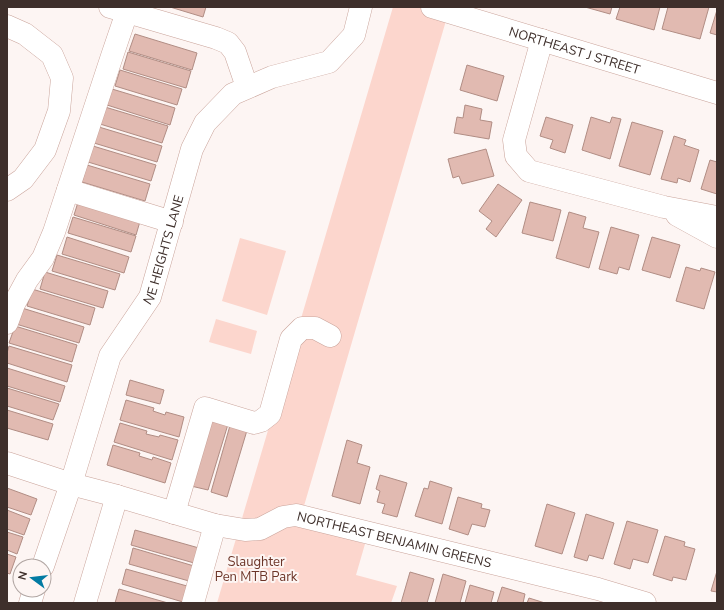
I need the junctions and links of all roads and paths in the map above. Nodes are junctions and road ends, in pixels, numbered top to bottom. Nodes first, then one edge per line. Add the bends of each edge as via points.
1 (361, 7) edge
2 (432, 7) edge
3 (119, 10) edge
4 (7, 26) edge
5 (542, 40) junction
6 (247, 87) junction
7 (717, 93) edge
8 (7, 190) edge
9 (68, 190) junction
10 (664, 208) junction
11 (717, 216) edge
12 (172, 222) junction
13 (717, 237) edge
14 (7, 323) edge
15 (330, 336) dead end
16 (7, 463) edge
17 (71, 484) junction
18 (117, 496) junction
19 (174, 513) junction
20 (215, 525) junction
21 (45, 558) edge
22 (596, 596) edge
23 (85, 603) edge
24 (193, 603) edge
25 (645, 603) edge

1 - 6 street, NE HEIGHTS LANE via 354,35 329,62 272,77
2 - 5 street, NORTHEAST J STREET
3 - 6 street via 228,43 235,52
3 - 9 street via 112,56
4 - 8 street via 25,34 52,55 62,78 59,111 45,150 23,179
5 - 7 street, NORTHEAST J STREET
5 - 10 street via 514,140 516,156 529,171
6 - 12 street, NE HEIGHTS LANE via 233,94 205,123 192,150
9 - 12 street
9 - 14 street via 43,258 27,280
10 - 11 street
10 - 13 street
12 - 17 street, NE HEIGHTS LANE via 150,297 110,356
15 - 19 street via 315,328 302,328 291,339 270,414 261,421 254,422 205,408
16 - 17 street, NORTHEAST BENJAMIN GREENS
17 - 18 street, NORTHEAST BENJAMIN GREENS
17 - 21 street, NE HEIGHTS LANE
18 - 19 street, NORTHEAST BENJAMIN GREENS
18 - 23 street
19 - 20 street, NORTHEAST BENJAMIN GREENS
20 - 22 street, NORTHEAST BENJAMIN GREENS via 245,530 260,529 284,517 296,515
20 - 24 street
22 - 25 street, NORTHEAST BENJAMIN GREENS

